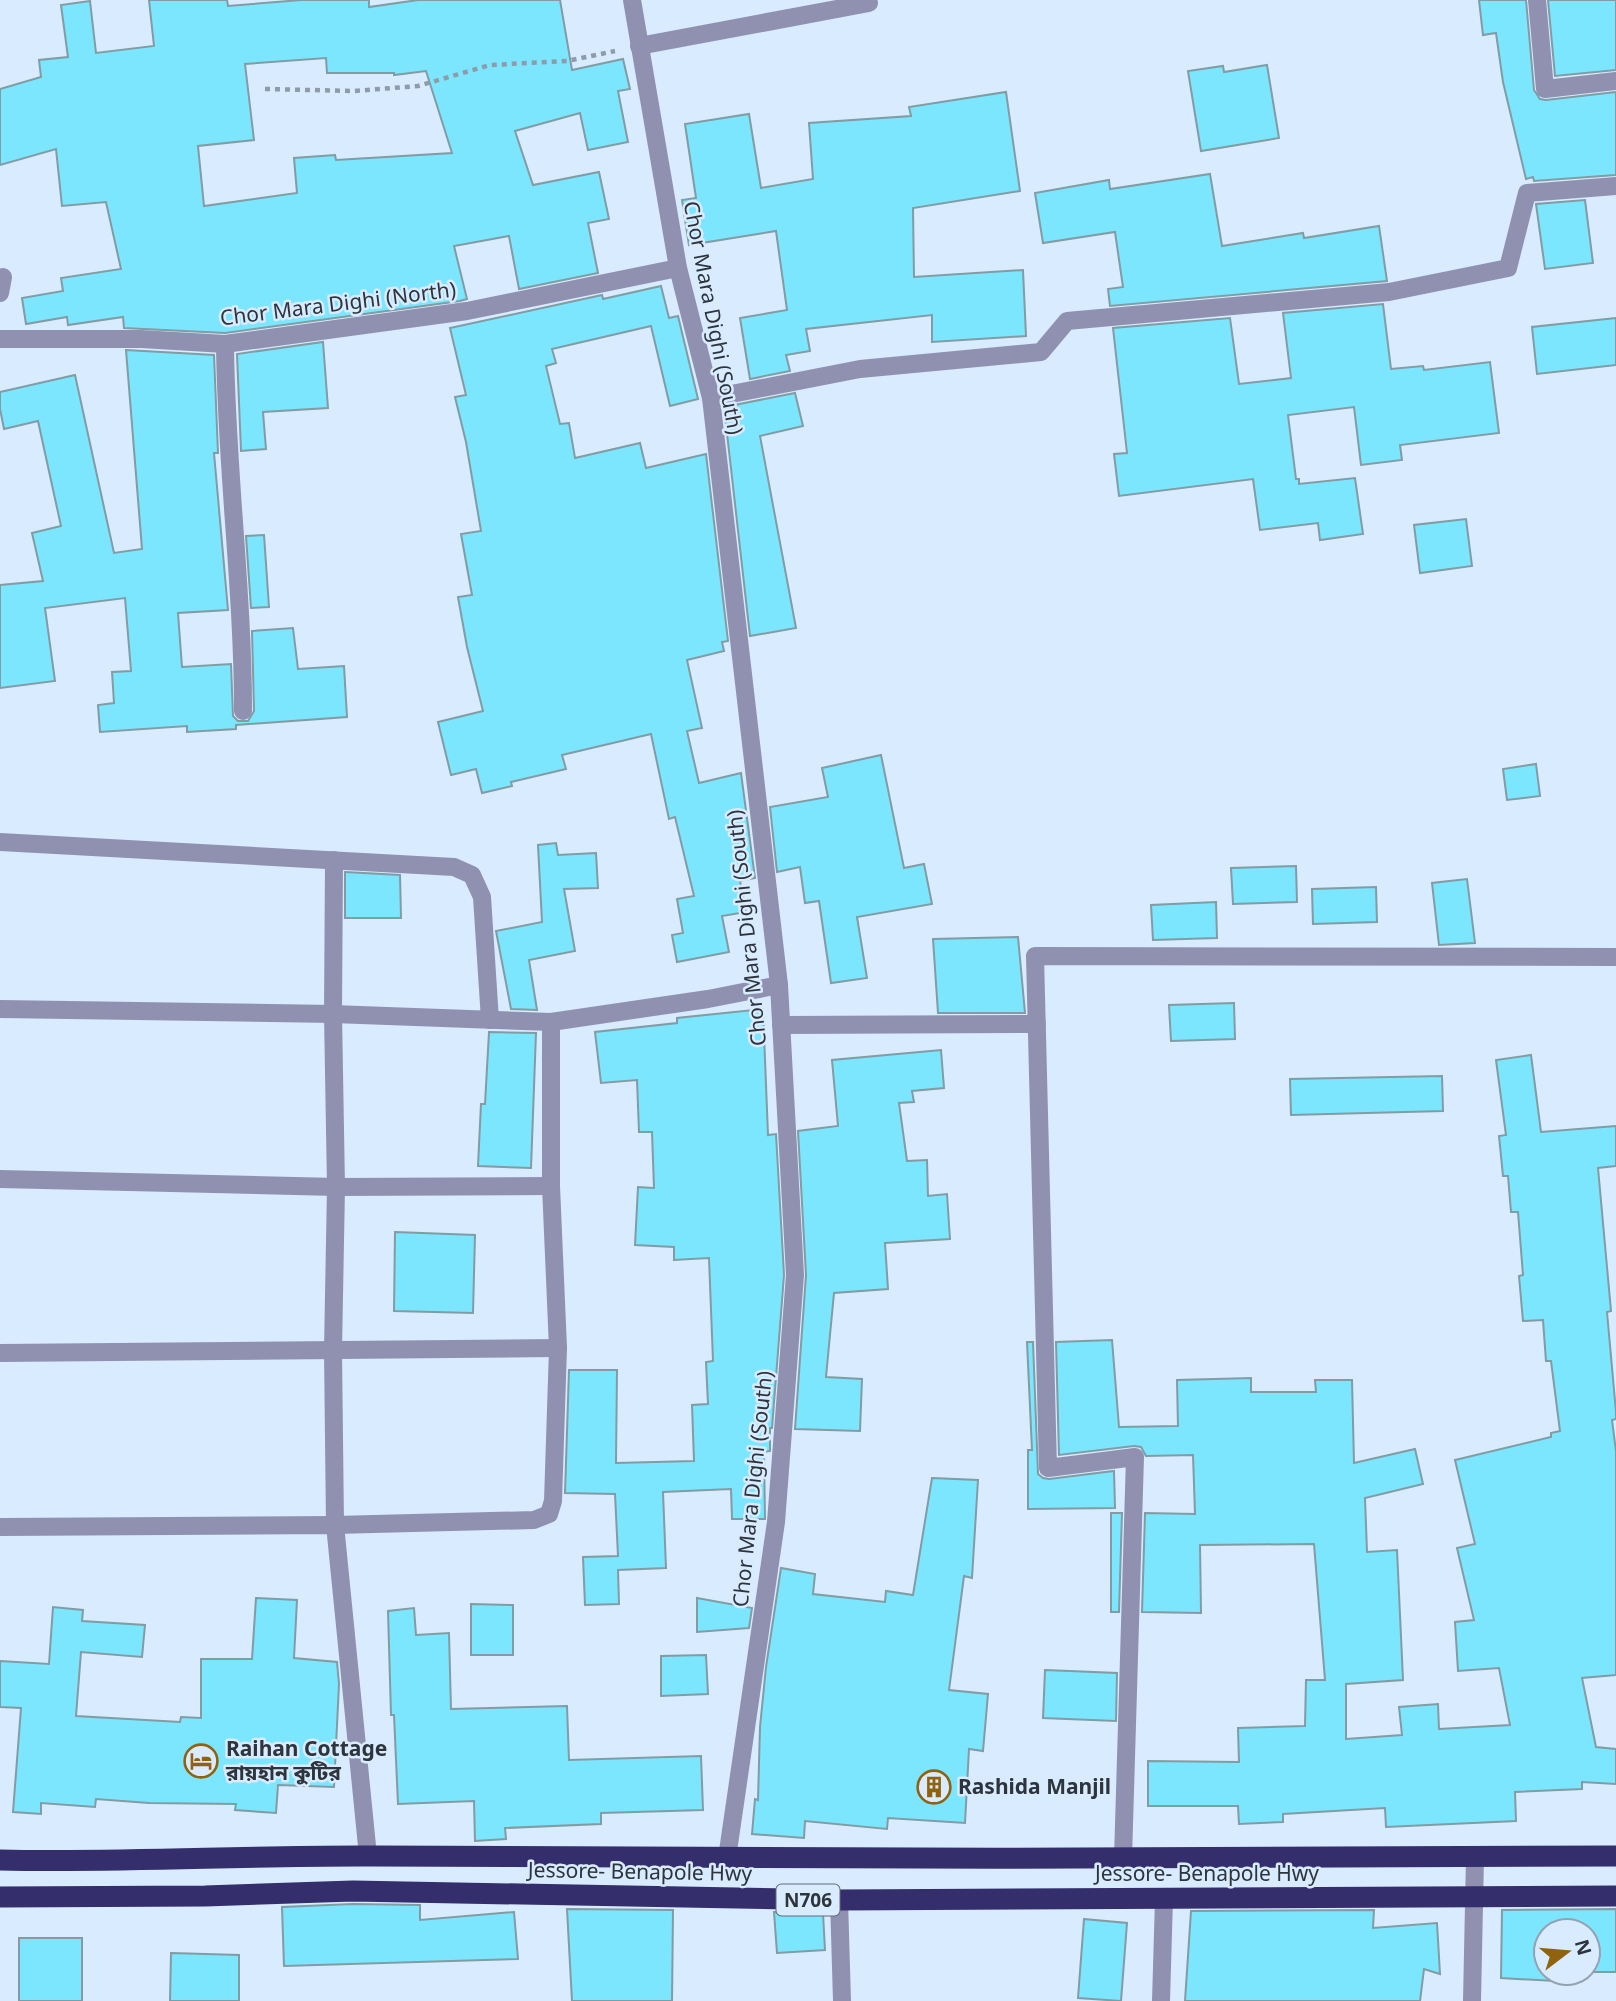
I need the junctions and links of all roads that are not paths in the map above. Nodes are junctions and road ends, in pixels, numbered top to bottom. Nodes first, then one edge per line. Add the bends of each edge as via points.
1 (632, 0) edge
2 (1537, 0) edge
3 (869, 3) dead end
4 (639, 46) junction
5 (1616, 80) edge
6 (1616, 186) edge
7 (678, 268) junction
8 (0, 339) edge
9 (225, 344) junction
10 (710, 398) junction
11 (243, 711) dead end
12 (0, 842) edge
13 (334, 860) junction
14 (1616, 957) edge
15 (779, 985) junction
16 (0, 1009) edge
17 (333, 1014) junction
18 (490, 1020) junction
19 (551, 1022) junction
20 (1037, 1024) junction
21 (781, 1025) junction
22 (0, 1179) edge
23 (551, 1186) junction
24 (336, 1187) junction
25 (558, 1348) junction
26 (332, 1351) junction
27 (0, 1353) edge
28 (335, 1525) junction
29 (0, 1527) edge
30 (368, 1856) junction
31 (1616, 1856) edge
32 (1475, 1857) junction
33 (727, 1858) junction
34 (1123, 1858) junction
35 (0, 1860) edge
36 (1616, 1896) edge
37 (0, 1897) edge
38 (1472, 1898) junction
39 (1164, 1899) junction
40 (839, 1900) junction
41 (842, 2001) edge
42 (1161, 2001) edge
43 (1472, 2001) edge

1 - 4 street, Chor Mara Dighi (South)
2 - 5 street via 1545,89
3 - 4 street
4 - 7 street, Chor Mara Dighi (South)
6 - 10 street via 1527,193 1508,268 1389,292 1067,321 1041,352 860,369
7 - 9 street, Chor Mara Dighi (North) via 467,311
7 - 10 street, Chor Mara Dighi (South)
8 - 9 street, Chor Mara Dighi (North)
9 - 11 street via 243,637
10 - 15 street, Chor Mara Dighi (South)
12 - 13 street
13 - 17 street
13 - 18 street via 454,867 472,875 482,897
14 - 20 street via 1035,956
15 - 19 street
15 - 21 street, Chor Mara Dighi (South)
16 - 17 street
17 - 18 street
17 - 24 street
18 - 19 street
19 - 23 street
20 - 21 street
20 - 34 street via 1048,1468 1135,1457
21 - 33 street, Chor Mara Dighi (South) via 795,1275 776,1522
22 - 24 street
23 - 24 street
23 - 25 street
24 - 26 street
25 - 26 street
25 - 28 street via 549,1514 534,1520
26 - 27 street
26 - 28 street
28 - 29 street
28 - 30 street
30 - 33 highway, Jessore- Benapole Hwy / N706
30 - 35 highway, Jessore- Benapole Hwy / N706
31 - 32 highway, Jessore- Benapole Hwy / N706
32 - 34 highway, Jessore- Benapole Hwy / N706
32 - 38 street
33 - 34 highway, Jessore- Benapole Hwy / N706
36 - 38 highway, Jessore- Benapole Hwy / N706
37 - 40 highway, Jessore- Benapole Hwy / N706 via 353,1891
38 - 39 highway, Jessore- Benapole Hwy / N706
38 - 43 street
39 - 40 highway, Jessore- Benapole Hwy / N706
39 - 42 street
40 - 41 street

